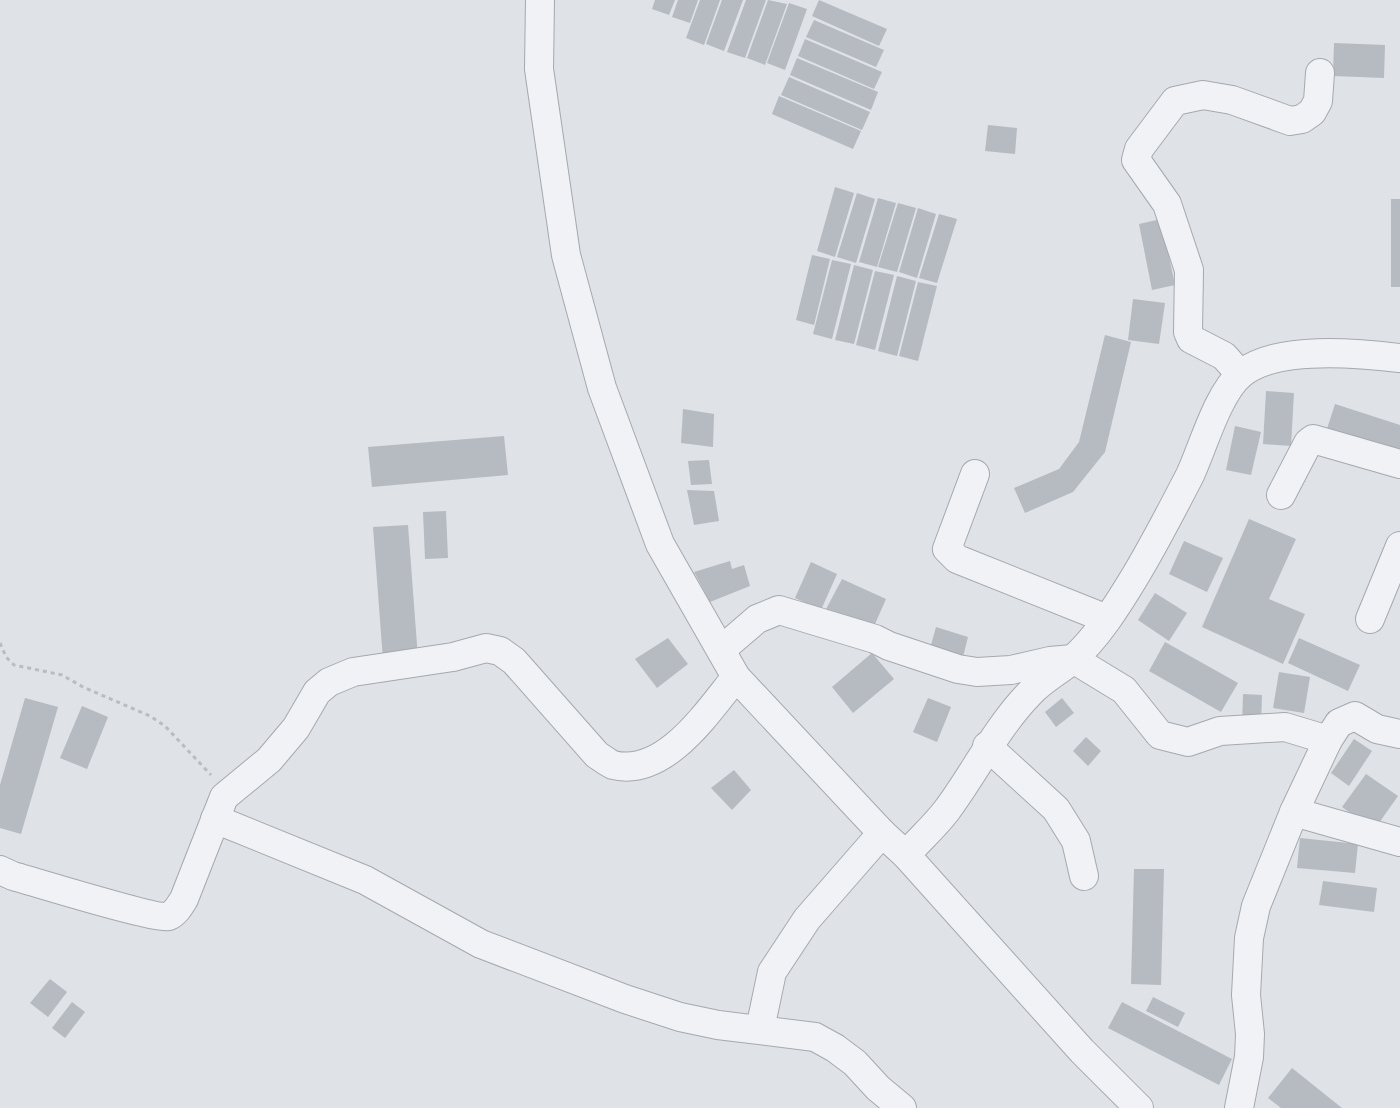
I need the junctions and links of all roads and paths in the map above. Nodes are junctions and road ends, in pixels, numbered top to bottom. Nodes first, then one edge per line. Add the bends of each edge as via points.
1 (540, 0) edge
2 (1320, 73) dead end
3 (1400, 358) edge
4 (1240, 374) junction
5 (1400, 464) edge
6 (975, 474) dead end
7 (1281, 495) dead end
8 (1400, 546) edge
9 (1107, 619) junction
10 (1370, 619) dead end
11 (0, 643) edge
12 (721, 650) junction
13 (1074, 659) junction
14 (736, 677) junction
15 (1400, 734) edge
16 (1328, 740) junction
17 (987, 746) junction
18 (220, 808) junction
19 (1294, 812) junction
20 (882, 833) junction
21 (1400, 842) edge
22 (906, 854) junction
23 (0, 870) edge
24 (1084, 876) dead end
25 (760, 1029) junction
26 (902, 1108) edge
27 (1140, 1108) edge
28 (1239, 1108) edge

1 - 12 street via 539,70 566,256 602,388 660,544
2 - 4 street via 1318,101 1312,112 1302,119 1290,121 1232,100 1203,95 1175,101 1139,149 1136,160 1167,204 1189,270 1188,332 1191,339 1224,356
3 - 4 street via 1351,353 1309,354 1268,362
4 - 9 street via 1224,394 1158,538
5 - 7 street via 1313,439
6 - 9 street via 946,549 957,559
8 - 10 street
9 - 13 street
11 - 18 path via 14,665 62,675 165,726 209,771
12 - 13 street via 757,619 780,610 958,669 977,672 1011,670
12 - 14 street
13 - 16 street via 1124,690 1160,735 1188,742 1220,731 1285,727
13 - 17 street via 1031,692
14 - 18 street via 688,735 662,756 626,767 612,765 597,755 514,661 500,651 486,648 453,657 353,672 329,682 318,692 296,728 269,760
14 - 20 street
15 - 16 street via 1377,729 1355,716 1339,723
16 - 19 street
17 - 22 street via 946,810
17 - 24 street via 1056,809 1076,841
18 - 23 street via 184,899 168,916 149,914
18 - 25 street via 365,880 481,944 514,958 680,1017
19 - 21 street
19 - 28 street via 1256,906 1249,938 1246,995 1249,1057
20 - 22 street
20 - 25 street via 807,920 772,972
22 - 27 street via 1082,1051
25 - 26 street via 815,1037 835,1048

